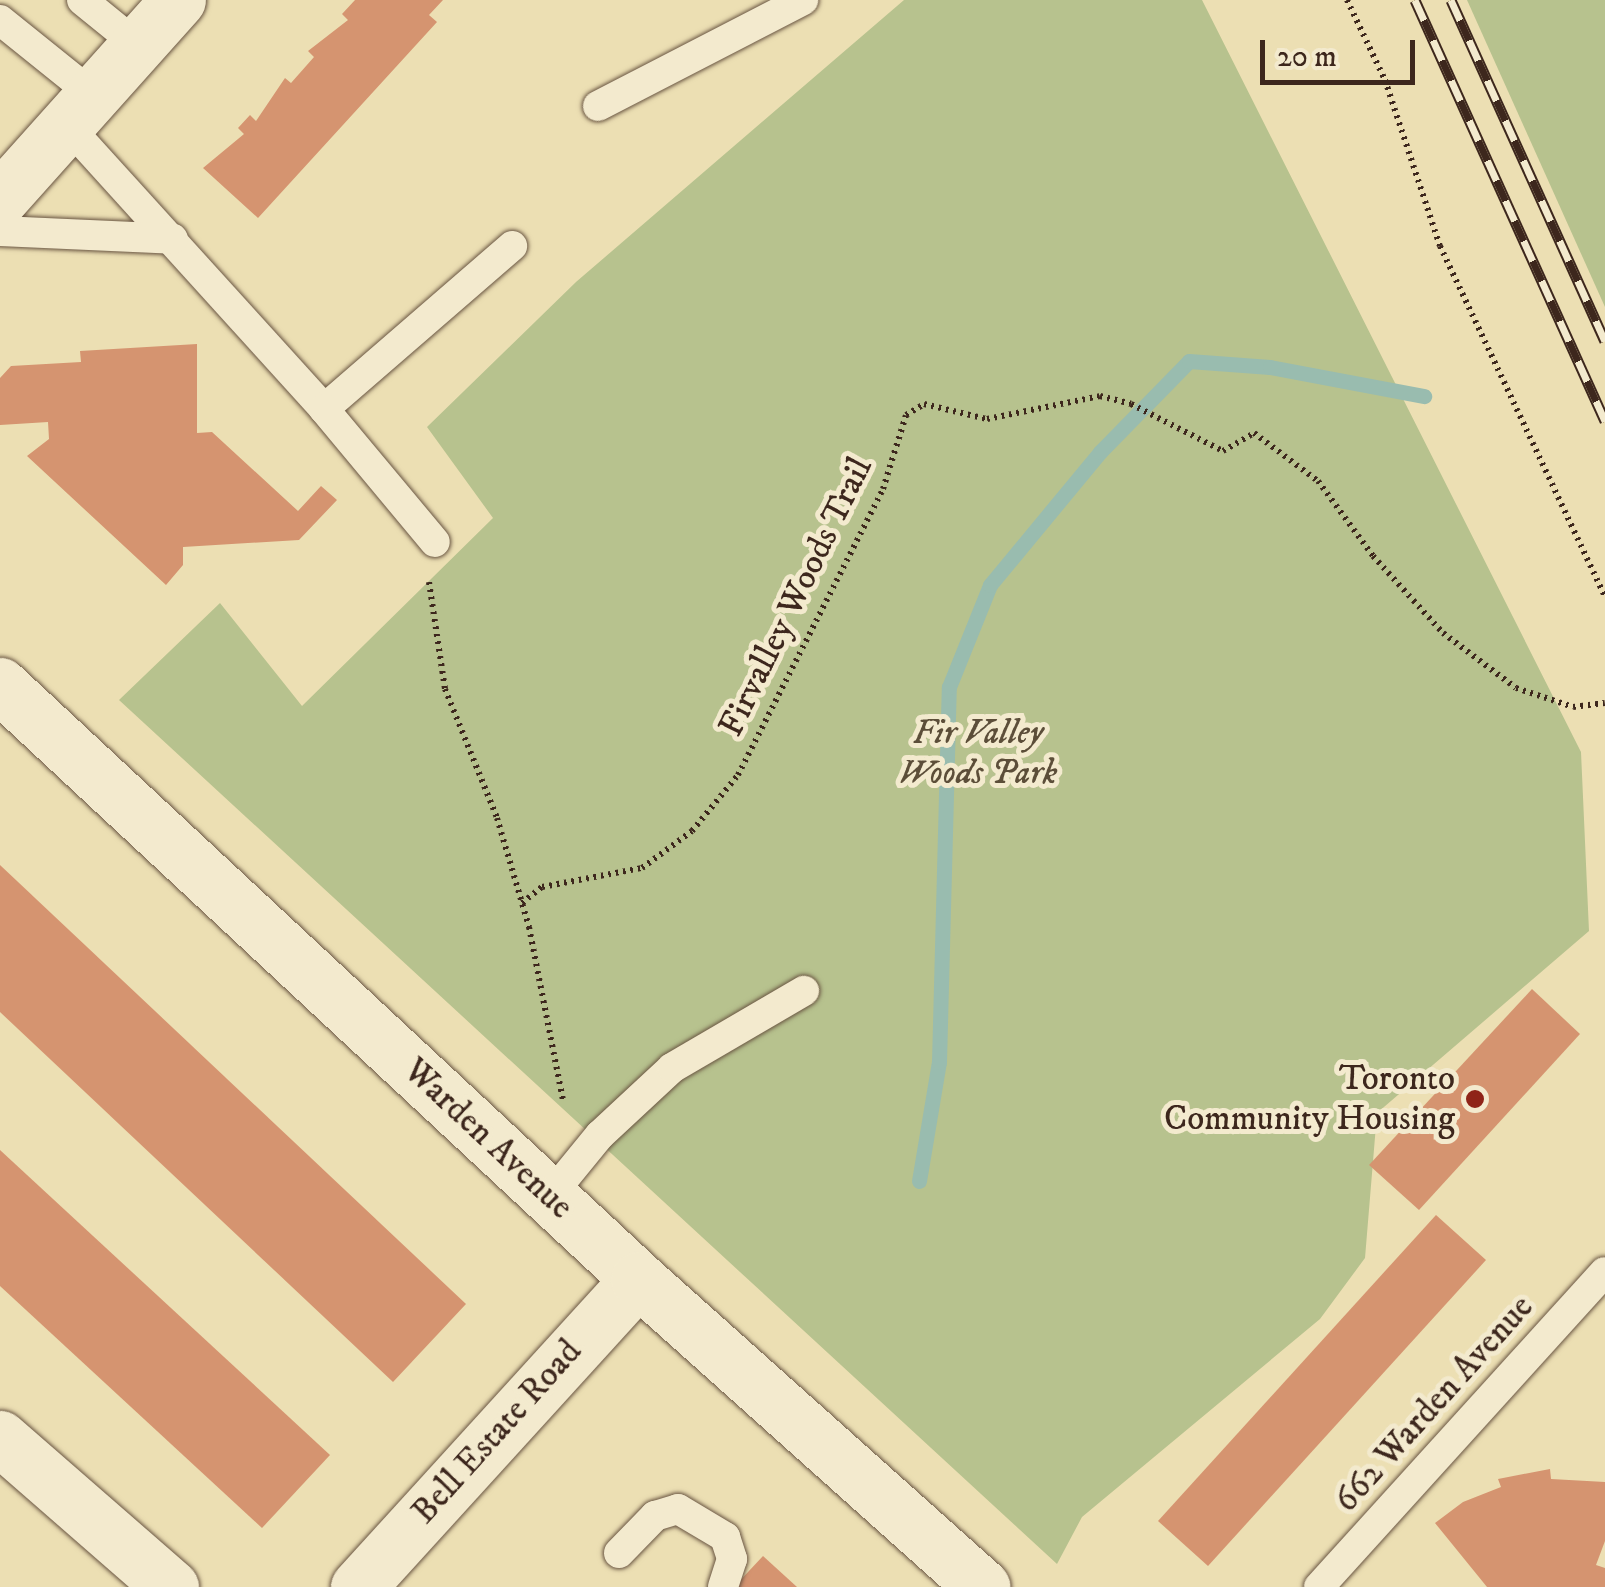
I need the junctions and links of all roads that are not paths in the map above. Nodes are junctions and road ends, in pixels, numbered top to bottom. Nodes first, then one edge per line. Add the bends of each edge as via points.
1 (82, 0) edge
2 (178, 0) edge
3 (803, 0) edge
4 (0, 20) edge
5 (135, 44) junction
6 (598, 106) dead end
7 (79, 109) junction
8 (0, 199) edge
9 (0, 231) edge
10 (173, 240) junction
11 (512, 246) dead end
12 (324, 408) junction
13 (435, 542) road end
14 (0, 684) edge
15 (804, 992) dead end
16 (550, 1196) junction
17 (1605, 1272) edge
18 (638, 1279) junction
19 (0, 1438) edge
20 (618, 1552) dead end
21 (171, 1587) edge
22 (358, 1587) edge
23 (723, 1587) edge
24 (982, 1587) edge
25 (1319, 1587) edge

1 - 5 lane
2 - 5 main road
3 - 6 lane
4 - 7 lane
5 - 7 main road
7 - 8 main road
7 - 10 lane
9 - 10 lane
10 - 12 lane
11 - 12 lane
12 - 13 lane
14 - 16 main road, Warden Avenue
15 - 16 lane via 672,1068 600,1135
16 - 18 main road, Warden Avenue
17 - 25 lane, 662 Warden Avenue
18 - 22 main road, Bell Estate Road
18 - 24 main road, Warden Avenue
19 - 21 main road
20 - 23 lane via 655,1516 678,1509 725,1536 732,1558

